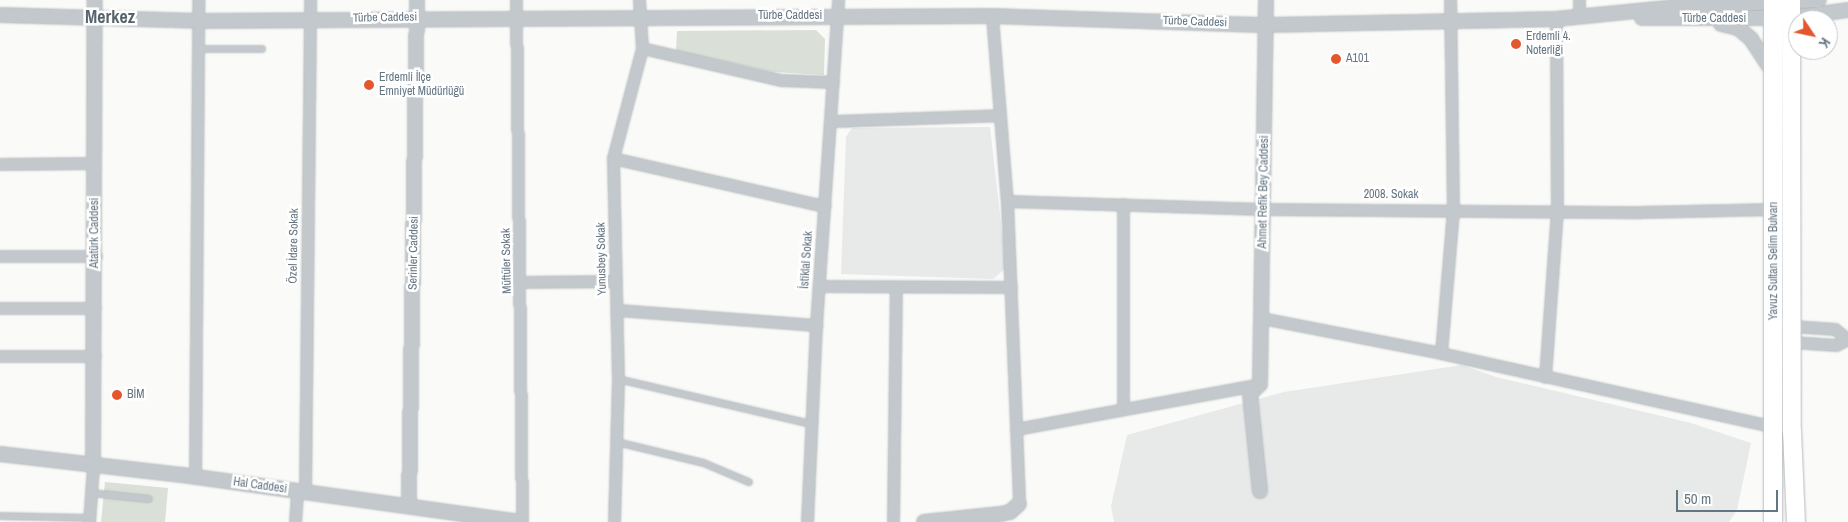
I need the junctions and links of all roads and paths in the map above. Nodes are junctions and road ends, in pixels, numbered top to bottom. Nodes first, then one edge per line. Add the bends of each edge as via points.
1 (95, 0) edge
2 (198, 0) edge
3 (310, 0) edge
4 (417, 0) edge
5 (516, 0) edge
6 (639, 0) edge
7 (838, 0) edge
8 (1266, 0) edge
9 (1450, 0) edge
10 (1579, 0) edge
11 (1819, 0) edge
12 (1718, 3) edge
13 (1791, 7) edge
14 (1773, 8) edge
15 (1848, 10) edge
16 (0, 15) edge
17 (836, 16) junction
18 (992, 16) junction
19 (1579, 16) junction
20 (641, 17) junction
21 (95, 18) junction
22 (418, 18) junction
23 (1701, 19) junction
24 (310, 20) junction
25 (1556, 20) junction
26 (198, 21) junction
27 (1450, 21) junction
28 (517, 22) junction
29 (1268, 25) junction
30 (642, 48) junction
31 (197, 49) junction
32 (262, 49) dead end
33 (1774, 75) junction
34 (833, 82) junction
35 (1000, 115) junction
36 (832, 121) junction
37 (613, 158) junction
38 (95, 163) junction
39 (0, 164) edge
40 (1007, 201) junction
41 (1123, 204) junction
42 (825, 206) junction
43 (1263, 209) junction
44 (1453, 209) junction
45 (1774, 209) junction
46 (1557, 210) junction
47 (0, 256) edge
48 (96, 256) junction
49 (616, 281) junction
50 (521, 282) junction
51 (819, 286) junction
52 (896, 287) junction
53 (1011, 287) junction
54 (0, 308) edge
55 (95, 308) junction
56 (616, 310) junction
57 (1261, 318) junction
58 (816, 325) junction
59 (1792, 334) junction
60 (1847, 339) edge
61 (1441, 353) junction
62 (0, 356) edge
63 (95, 356) junction
64 (1545, 377) junction
65 (618, 379) junction
66 (1260, 384) junction
67 (1123, 409) junction
68 (811, 424) junction
69 (1774, 427) junction
70 (1016, 429) junction
71 (617, 442) junction
72 (0, 454) edge
73 (94, 466) junction
74 (195, 477) junction
75 (749, 482) dead end
76 (1260, 491) dead end
77 (301, 492) junction
78 (91, 493) junction
79 (149, 499) dead end
80 (1019, 504) joint
81 (409, 506) junction
82 (0, 516) edge
83 (89, 520) edge
84 (295, 522) edge
85 (521, 522) edge
86 (614, 522) edge
87 (807, 522) edge
88 (893, 522) edge
89 (924, 522) edge
90 (1773, 522) edge
91 (1796, 522) edge

1 - 21 street, Atatürk Caddesi
2 - 26 street
3 - 24 street, Özel İdare Sokak
4 - 22 street, Serinler Caddesi
5 - 28 street, Müftüler Sokak
6 - 20 street, Yunusbey Sokak
7 - 17 street, İstiklal Sokak
8 - 29 street, Ahmet Refik Bey Caddesi
9 - 27 street
10 - 19 street
11 - 13 street, Türbe Caddesi
12 - 14 street, Türbe Caddesi
12 - 19 street, Türbe Caddesi
13 - 14 street, Türbe Caddesi
13 - 15 street, Türbe Caddesi
13 - 59 main road, Yavuz Sultan Selim Bulvarı
14 - 23 street, Türbe Caddesi
14 - 33 main road, Yavuz Sultan Selim Bulvarı
16 - 21 street, Türbe Caddesi
17 - 18 street, Türbe Caddesi
17 - 20 street, Türbe Caddesi
17 - 34 street, İstiklal Sokak
18 - 29 street, Türbe Caddesi
18 - 35 street
19 - 23 street, Türbe Caddesi
19 - 25 street, Türbe Caddesi
20 - 28 street, Türbe Caddesi
20 - 30 street, Yunusbey Sokak
21 - 26 street, Türbe Caddesi
21 - 38 street, Atatürk Caddesi
22 - 24 street, Türbe Caddesi
22 - 28 street, Türbe Caddesi
22 - 81 street, Serinler Caddesi
23 - 33 street via 1738,28 1751,39
24 - 26 street, Türbe Caddesi
24 - 77 street, Özel İdare Sokak
25 - 27 street, Türbe Caddesi
25 - 46 street
26 - 31 street
27 - 29 street, Türbe Caddesi
27 - 44 street
28 - 50 street, Müftüler Sokak
29 - 43 street, Ahmet Refik Bey Caddesi
30 - 34 street via 781,80
30 - 37 street, Yunusbey Sokak
31 - 32 lane
31 - 74 street
33 - 45 main road, Yavuz Sultan Selim Bulvarı
34 - 36 street, İstiklal Sokak
35 - 36 street
35 - 40 street
36 - 42 street, İstiklal Sokak
37 - 42 street
37 - 49 street, Yunusbey Sokak
38 - 39 street
38 - 48 street, Atatürk Caddesi
40 - 41 street, 2008. Sokak
40 - 53 street
41 - 43 street, 2008. Sokak
41 - 67 street
42 - 51 street, İstiklal Sokak
43 - 44 street, 2008. Sokak
43 - 57 street, Ahmet Refik Bey Caddesi
44 - 46 street, 2008. Sokak
44 - 61 street
45 - 46 street, 2008. Sokak
45 - 69 main road, Yavuz Sultan Selim Bulvarı
46 - 64 street
47 - 48 street
48 - 55 street, Atatürk Caddesi
49 - 50 street
49 - 56 street, Yunusbey Sokak
50 - 85 street, Müftüler Sokak
51 - 52 street
51 - 58 street, İstiklal Sokak
52 - 53 street
52 - 88 street
53 - 70 street
54 - 55 street
55 - 63 street, Atatürk Caddesi
56 - 58 street
56 - 65 street, Yunusbey Sokak
57 - 61 street
57 - 66 street, Ahmet Refik Bey Caddesi
58 - 68 street, İstiklal Sokak
59 - 60 street via 1836,344
59 - 91 main road, Yavuz Sultan Selim Bulvarı
61 - 64 street
62 - 63 street
63 - 73 street, Atatürk Caddesi
64 - 69 street
65 - 68 lane
65 - 71 street, Yunusbey Sokak
66 - 67 street
66 - 76 street via 1250,394
67 - 70 street
68 - 87 street, İstiklal Sokak
69 - 90 main road, Yavuz Sultan Selim Bulvarı
70 - 80 street
71 - 75 lane via 704,463
71 - 86 street, Yunusbey Sokak
72 - 73 street, Hal Caddesi
73 - 74 street, Hal Caddesi
73 - 78 street
74 - 77 street, Hal Caddesi
77 - 81 street, Hal Caddesi
77 - 84 street, Özel İdare Sokak
78 - 79 lane
78 - 83 street
80 - 89 street via 1010,512 1001,514
81 - 85 street, Hal Caddesi
82 - 83 lane

